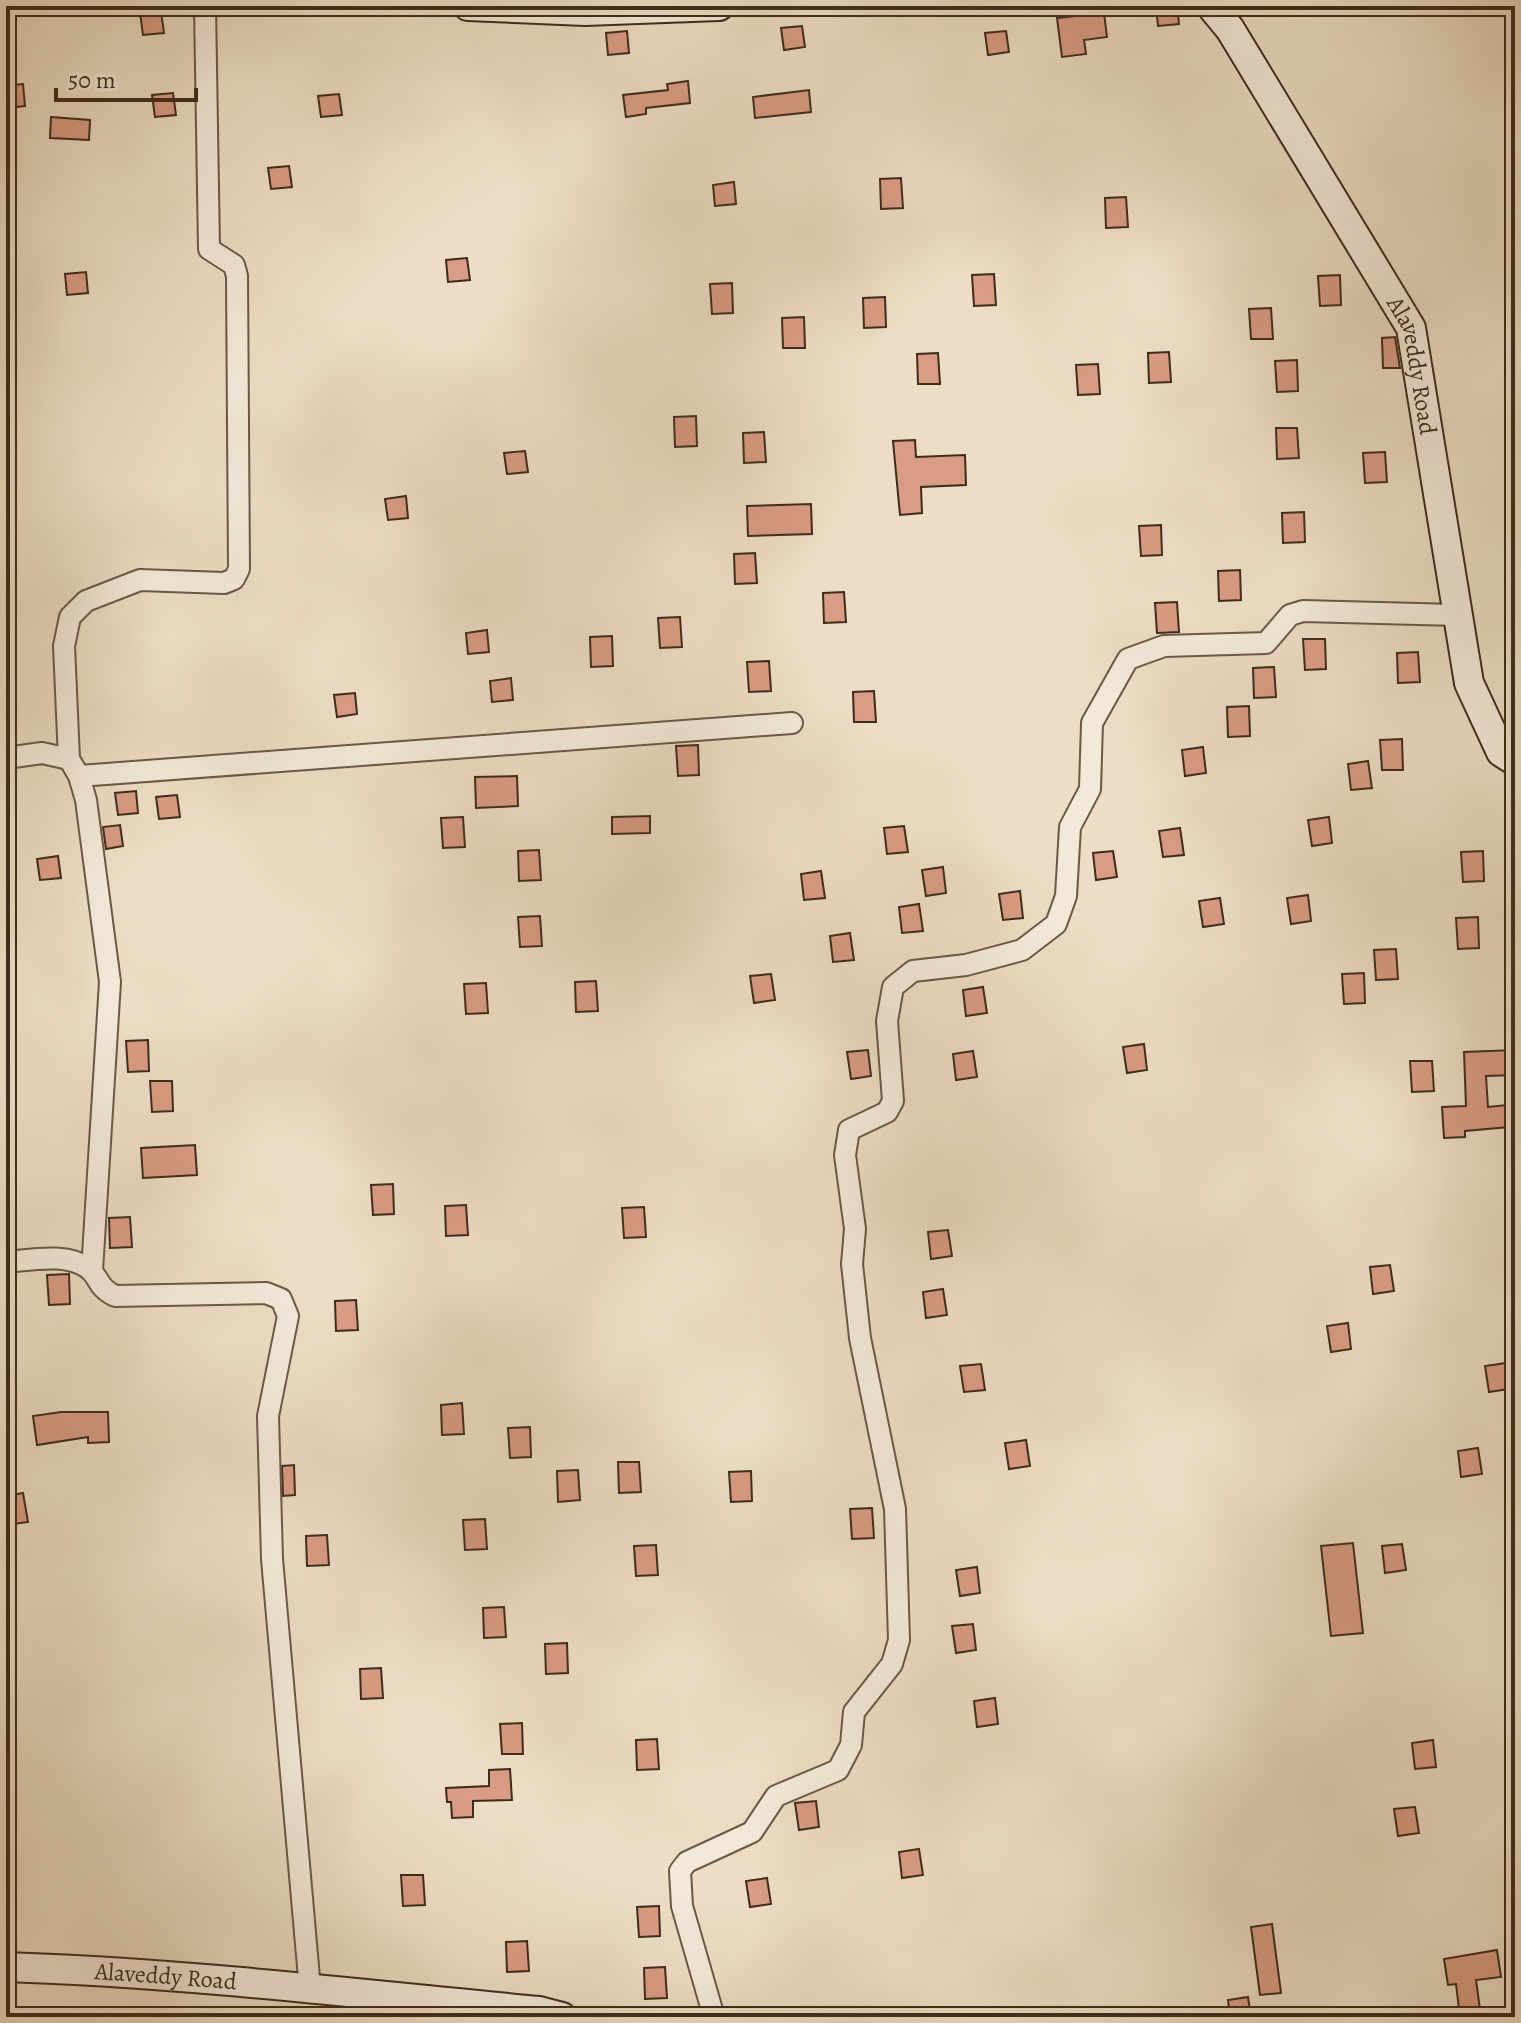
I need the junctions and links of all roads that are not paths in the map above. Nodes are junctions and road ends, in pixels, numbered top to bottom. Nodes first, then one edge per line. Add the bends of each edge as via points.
1 (205, 6) edge
2 (468, 6) edge
3 (719, 6) edge
4 (1211, 6) edge
5 (1457, 615) junction
6 (792, 723) dead end
7 (6, 758) edge
8 (1515, 761) edge
9 (74, 767) junction
10 (6, 1262) edge
11 (92, 1271) junction
12 (6, 1967) edge
13 (310, 1989) junction
14 (562, 2017) edge
15 (714, 2017) edge

1 - 9 street via 209,249 234,265 237,276 239,569 224,583 140,580 86,601 70,617 64,646
2 - 3 street via 585,11
4 - 5 street, Alaveddy Road via 1230,29 1411,328
5 - 8 street, Alaveddy Road via 1469,683 1501,752
5 - 15 street via 1303,611 1290,615 1266,643 1164,646 1128,659 1092,723 1090,789 1070,827 1066,896 1056,924 1022,950 966,965 913,971 893,987 887,1021 893,1101 887,1112 849,1130 845,1155 860,1338 895,1509 899,1640 892,1664 854,1712 851,1745 838,1770 776,1796 752,1832 687,1862 680,1871 682,1906
6 - 9 street
7 - 9 street via 42,753
9 - 11 street via 86,800 110,982
10 - 11 street via 78,1261
11 - 13 street via 100,1288 115,1296 266,1293 281,1299 288,1316 268,1416 271,1543
12 - 13 street, Alaveddy Road
13 - 14 street, Alaveddy Road

